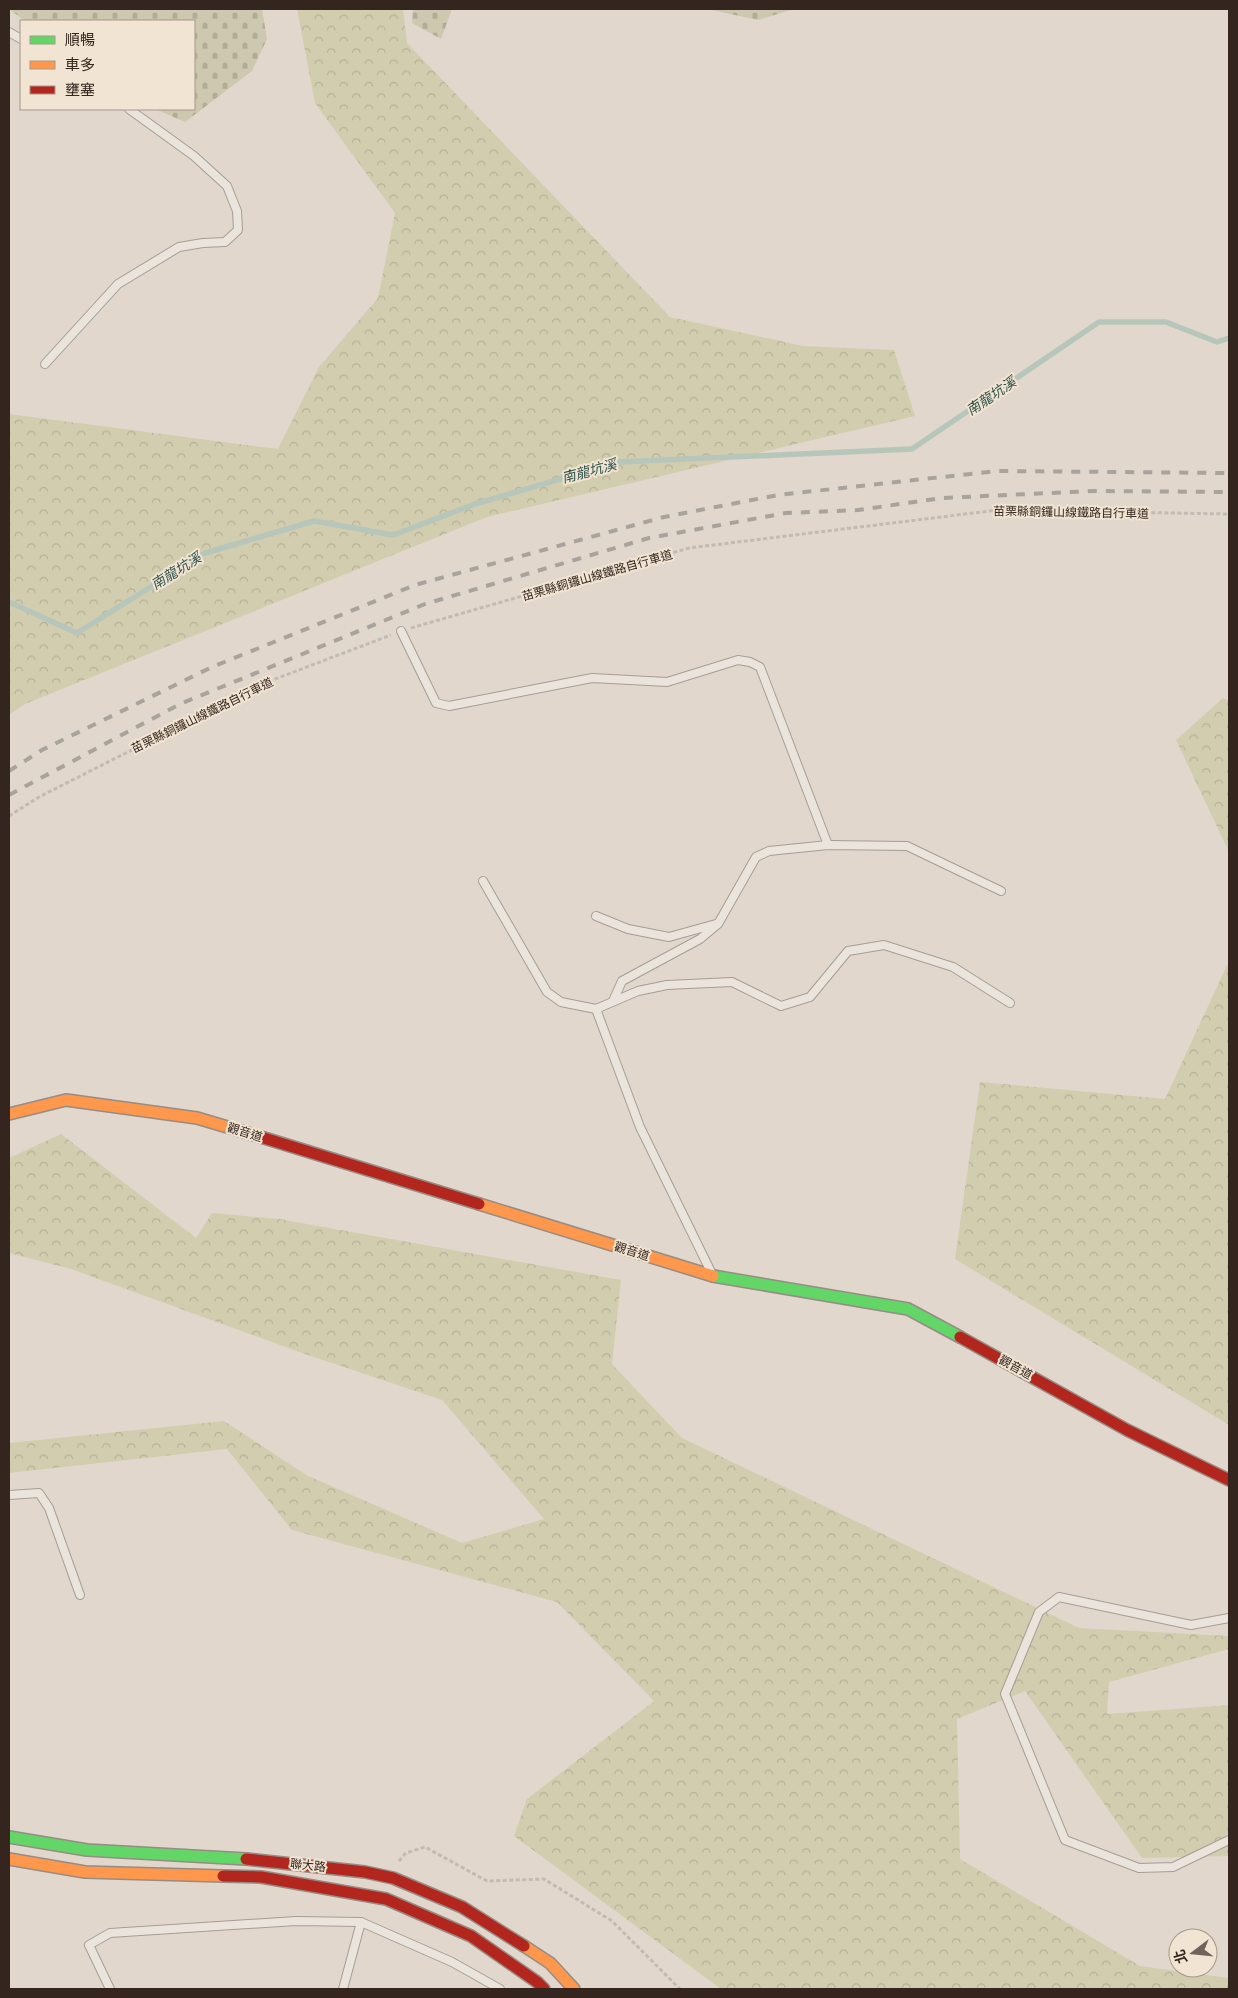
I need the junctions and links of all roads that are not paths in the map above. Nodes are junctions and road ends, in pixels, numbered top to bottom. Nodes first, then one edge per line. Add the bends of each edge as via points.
1 (9, 32) edge
2 (20, 38) edge
3 (129, 110) edge
4 (45, 364) dead end
5 (400, 631) road end
6 (828, 845) junction
7 (483, 881) dead end
8 (1000, 891) dead end
9 (596, 916) dead end
10 (718, 924) junction
11 (613, 1002) junction
12 (1010, 1003) dead end
13 (596, 1009) junction
14 (9, 1114) edge
15 (713, 1276) junction
16 (1229, 1480) edge
17 (9, 1495) edge
18 (80, 1595) dead end
19 (1229, 1618) edge
20 (9, 1838) edge
21 (1229, 1840) edge
22 (87, 1850) junction
23 (9, 1859) edge
24 (85, 1872) junction
25 (393, 1878) junction
26 (386, 1898) junction
27 (361, 1922) junction
28 (550, 1963) junction
29 (537, 1987) edge
30 (110, 1989) edge
31 (343, 1989) edge
32 (500, 1989) edge
33 (574, 1989) edge

1 - 2 lane
3 - 4 lane via 194,156 227,186 238,211 238,230 225,242 179,247 118,284
5 - 6 lane via 436,703 448,706 592,678 667,682 738,660 760,667
6 - 8 lane via 907,846
6 - 10 lane via 769,851 756,857
7 - 13 lane via 547,992 561,1002
9 - 10 lane via 628,929 669,937
10 - 11 lane via 700,939 622,981
11 - 12 lane via 638,991 667,985 732,982 781,1006 810,996 848,951 884,945 953,967
11 - 13 lane
13 - 15 lane via 640,1127
14 - 15 street, 觀音道 via 66,1100 197,1118
15 - 16 street, 觀音道 via 908,1309 1127,1430
17 - 18 lane via 38,1494 49,1508
19 - 21 lane via 1191,1625 1059,1597 1039,1612 1005,1694 1065,1840 1139,1868 1173,1867
20 - 22 street, 聯大路
22 - 24 street
22 - 25 street, 聯大路 via 230,1857
23 - 24 street, 聯大路
24 - 26 street, 聯大路 via 261,1877
25 - 26 street
25 - 28 street, 聯大路 via 462,1907
26 - 29 street, 聯大路 via 471,1936
27 - 30 lane via 296,1921 110,1933 89,1945
27 - 31 lane
27 - 32 lane via 452,1962
28 - 29 street
28 - 33 street, 聯大路

